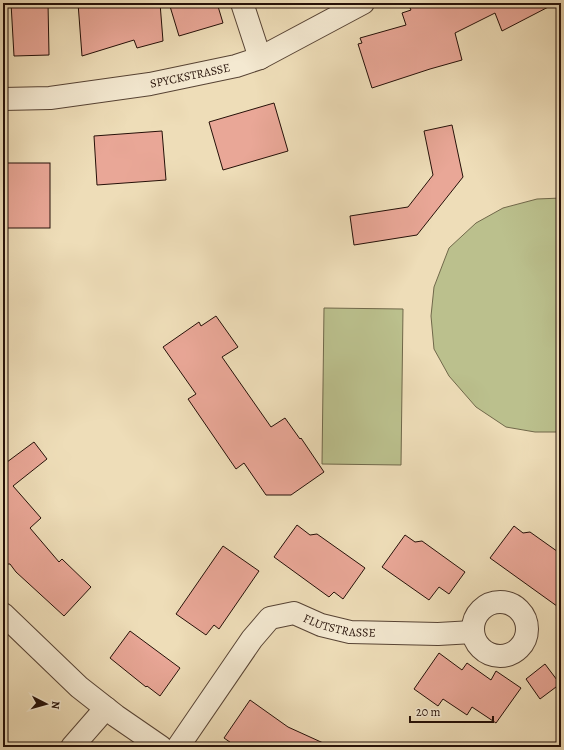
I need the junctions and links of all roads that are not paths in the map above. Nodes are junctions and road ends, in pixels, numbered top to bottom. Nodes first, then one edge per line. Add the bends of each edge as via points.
1 (242, 3) edge
2 (363, 3) edge
3 (260, 58) junction
4 (3, 99) edge
5 (3, 614) edge
6 (473, 632) dead end
7 (106, 708) junction
8 (72, 747) edge
9 (160, 747) edge
10 (178, 747) edge

1 - 3 street
2 - 3 street, SPYCKSTRASSE
3 - 4 street, SPYCKSTRASSE via 236,66 150,84 50,98
5 - 7 street via 79,687
6 - 10 street, FLUTSTRASSE via 350,632 321,625 294,613 270,618 252,639
7 - 8 street
7 - 9 street

